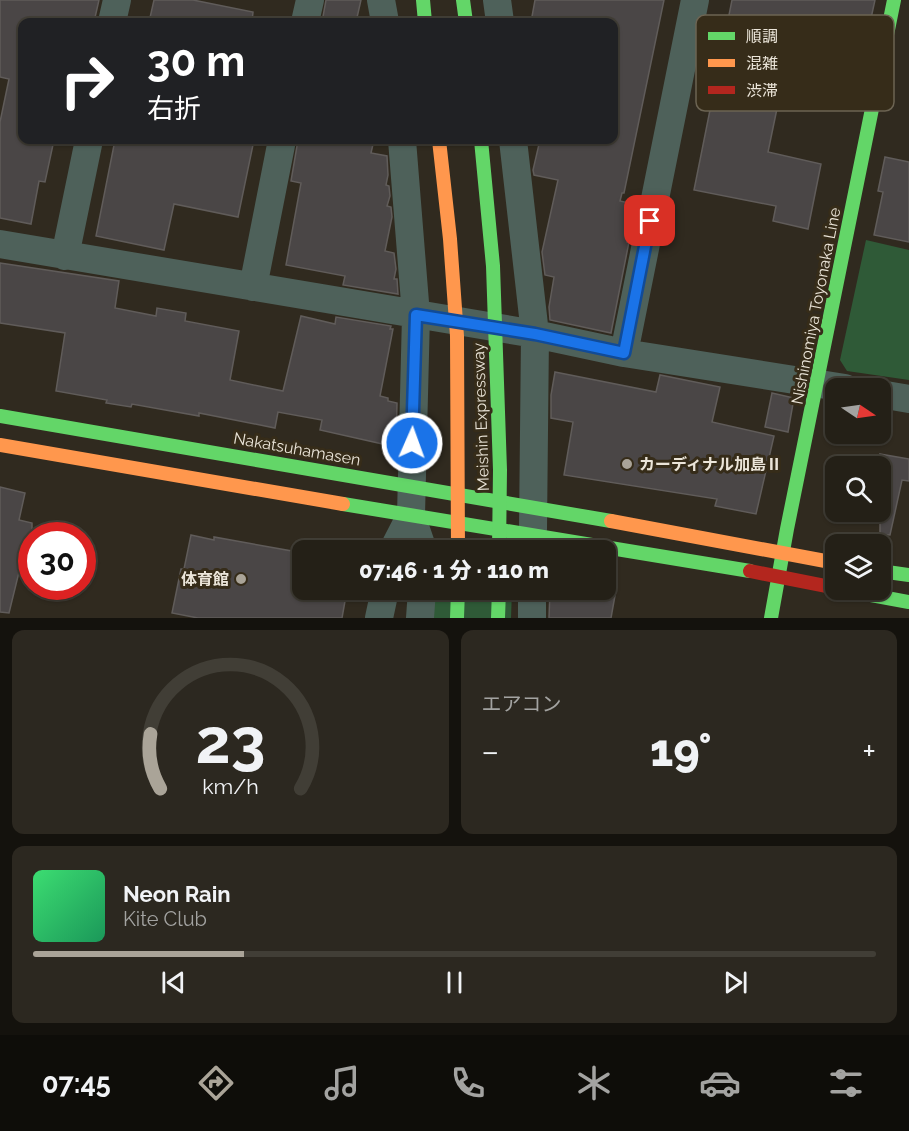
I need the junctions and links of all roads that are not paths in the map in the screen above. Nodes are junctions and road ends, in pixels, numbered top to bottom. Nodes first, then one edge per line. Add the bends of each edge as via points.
1 (117, 0) edge
2 (310, 0) edge
3 (381, 0) edge
4 (423, 0) edge
5 (463, 0) edge
6 (695, 0) edge
7 (894, 0) edge
8 (891, 15) edge
9 (113, 18) edge
10 (306, 18) edge
11 (384, 18) edge
12 (425, 18) edge
13 (465, 18) edge
14 (872, 111) edge
15 (87, 144) edge
16 (281, 144) edge
17 (402, 144) edge
18 (439, 144) edge
19 (481, 144) edge
20 (513, 144) edge
21 (0, 244) edge
22 (65, 256) junction
23 (253, 287) junction
24 (416, 315) junction
25 (535, 334) junction
26 (624, 353) junction
27 (817, 384) junction
28 (825, 385) edge
29 (891, 396) edge
30 (909, 399) edge
31 (0, 416) edge
32 (0, 445) edge
33 (411, 486) junction
34 (533, 507) junction
35 (411, 515) junction
36 (398, 540) edge
37 (420, 540) edge
38 (458, 540) edge
39 (499, 540) edge
40 (516, 540) edge
41 (533, 540) edge
42 (782, 554) junction
43 (616, 555) edge
44 (825, 561) edge
45 (891, 573) edge
46 (778, 576) junction
47 (909, 576) edge
48 (825, 586) edge
49 (891, 599) edge
50 (383, 600) edge
51 (421, 600) edge
52 (458, 600) edge
53 (499, 600) edge
54 (532, 600) edge
55 (909, 602) edge
56 (379, 618) edge
57 (420, 618) edge
58 (457, 618) edge
59 (498, 618) edge
60 (532, 618) edge
61 (771, 618) edge

1 - 9 street
2 - 10 street
3 - 11 street
4 - 12 main road
5 - 13 main road
6 - 26 street
7 - 8 main road, Nishinomiya Toyonaka Line
14 - 27 main road, Nishinomiya Toyonaka Line
15 - 22 street
16 - 23 street
17 - 24 street
18 - 38 main road, Meishin Expressway, bridge via 457,336
19 - 39 main road, Meishin Expressway, bridge via 493,266
20 - 25 street
21 - 22 street
22 - 23 street
23 - 24 street
24 - 25 street
24 - 33 street
25 - 26 street
25 - 34 street
26 - 27 street
27 - 28 street
27 - 42 main road, Nishinomiya Toyonaka Line
29 - 30 street
31 - 33 main road, Nakatsuhamasen
32 - 35 main road
33 - 34 main road, Nakatsuhamasen
33 - 35 street
34 - 41 street
34 - 42 main road, Nakatsuhamasen
35 - 36 street
35 - 37 street
35 - 40 main road
42 - 44 main road, Nakatsuhamasen
42 - 46 main road, Nishinomiya Toyonaka Line
43 - 46 main road
45 - 47 main road
46 - 48 main road
46 - 61 main road, Nishinomiya Toyonaka Line
49 - 55 main road
50 - 56 street
51 - 57 street
52 - 58 main road
53 - 59 main road
54 - 60 street

